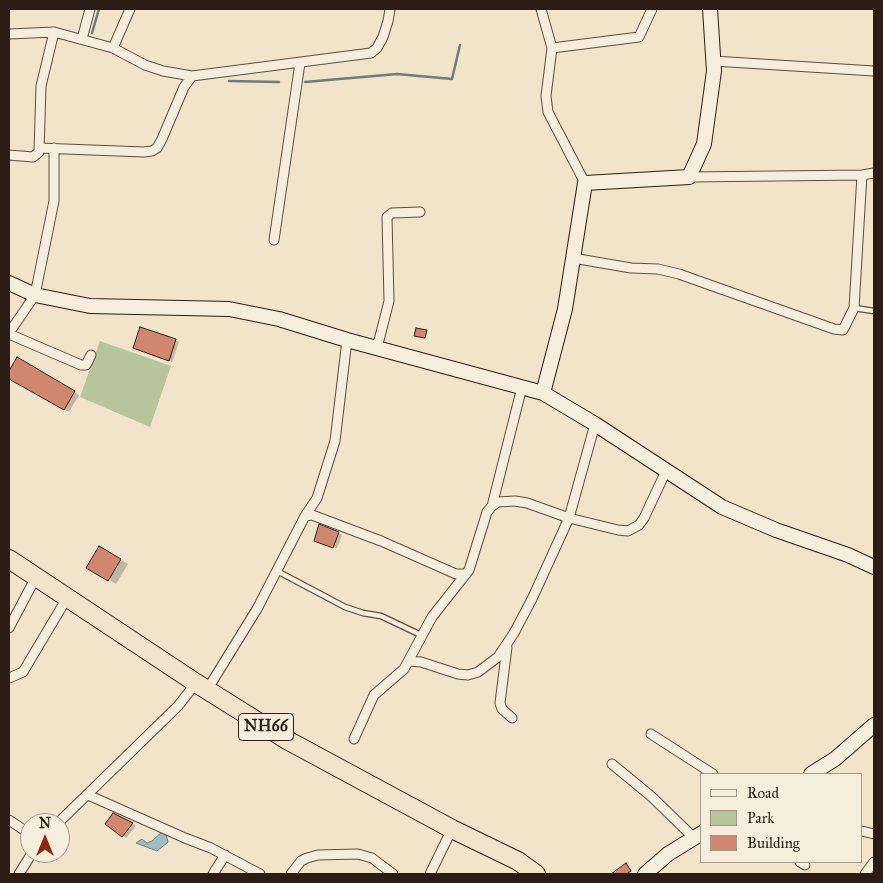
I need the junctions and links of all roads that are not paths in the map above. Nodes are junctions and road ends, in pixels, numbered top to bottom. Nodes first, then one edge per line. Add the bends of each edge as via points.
1 (90, 9) edge
2 (130, 9) edge
3 (390, 9) edge
4 (541, 9) edge
5 (652, 9) edge
6 (710, 9) edge
7 (54, 32) junction
8 (9, 34) edge
9 (82, 39) junction
10 (113, 48) junction
11 (552, 48) junction
12 (713, 61) junction
13 (300, 62) junction
14 (874, 71) edge
15 (192, 76) junction
16 (39, 148) junction
17 (54, 148) junction
18 (9, 155) edge
19 (874, 173) edge
20 (862, 175) junction
21 (689, 177) junction
22 (585, 183) junction
23 (420, 212) dead end
24 (274, 240) dead end
25 (573, 258) junction
26 (9, 283) edge
27 (35, 295) junction
28 (854, 308) junction
29 (874, 311) edge
30 (9, 333) edge
31 (347, 340) junction
32 (377, 348) junction
33 (91, 355) dead end
34 (522, 387) junction
35 (543, 393) junction
36 (594, 424) junction
37 (666, 471) junction
38 (492, 506) junction
39 (305, 516) junction
40 (569, 518) junction
41 (9, 559) edge
42 (874, 567) edge
43 (277, 571) junction
44 (466, 574) junction
45 (36, 577) junction
46 (67, 598) junction
47 (9, 628) edge
48 (422, 635) junction
49 (507, 644) junction
50 (409, 661) junction
51 (9, 678) edge
52 (202, 687) junction
53 (512, 718) dead end
54 (874, 725) edge
55 (651, 734) dead end
56 (354, 739) dead end
57 (612, 764) dead end
58 (711, 773) edge
59 (813, 773) edge
60 (88, 795) junction
61 (69, 813) edge
62 (9, 820) edge
63 (20, 827) edge
64 (452, 829) junction
65 (698, 835) edge
66 (225, 855) junction
67 (874, 862) edge
68 (26, 863) edge
69 (19, 874) edge
70 (214, 874) edge
71 (260, 874) edge
72 (291, 874) edge
73 (393, 874) edge
74 (430, 874) edge
75 (536, 874) edge
76 (645, 874) edge
77 (865, 874) edge

1 - 9 street
2 - 10 street
3 - 13 street via 383,37 371,53
4 - 11 street
5 - 11 street via 639,37
6 - 12 street
7 - 8 street
7 - 9 street
7 - 16 street via 41,86
9 - 10 street
10 - 15 street via 145,65
11 - 22 street via 546,96 548,112
12 - 14 street
12 - 21 street via 704,144
13 - 15 street
13 - 24 street
15 - 17 street via 162,139 152,151
16 - 17 street
16 - 18 street via 33,157
17 - 27 street via 54,200
19 - 20 street
20 - 21 street
20 - 28 street
21 - 22 street
22 - 25 street
23 - 32 street via 392,213 388,217 389,301
25 - 28 street via 678,274 840,330 846,328
25 - 35 street via 565,309
26 - 27 street
27 - 30 street
27 - 31 street via 90,306 229,309 279,319
28 - 29 lane
30 - 33 street via 81,364 86,365
31 - 32 street
31 - 39 street via 335,441 317,498
32 - 34 street
34 - 35 street
34 - 38 street
35 - 36 street
36 - 37 street
36 - 40 street
37 - 40 street via 644,518 628,531
37 - 42 street via 722,507
38 - 40 street via 498,502 515,501
38 - 44 street
39 - 43 street
39 - 44 street via 312,515 381,541 456,574
40 - 49 street via 532,599
41 - 45 highway, NH66 / NH66
43 - 48 lane via 345,607 381,616
43 - 52 street via 257,609
44 - 48 street via 444,600
45 - 46 highway, NH66 / NH66
45 - 47 street
46 - 51 street via 24,672
46 - 52 highway, NH66 / NH66
48 - 50 street
49 - 50 street via 488,665 468,675
49 - 53 street via 500,703
50 - 56 street via 398,676 374,695
52 - 60 street via 178,706
52 - 64 highway, NH66 / NH66 via 287,740
54 - 59 street via 835,759
55 - 58 street
57 - 65 street
60 - 61 street
60 - 66 street
62 - 63 street
64 - 74 street
64 - 75 highway, NH66 / NH66 via 518,861
65 - 76 street
66 - 70 street
66 - 71 street
67 - 77 street
68 - 69 street
72 - 73 street via 307,858 358,854 372,858

